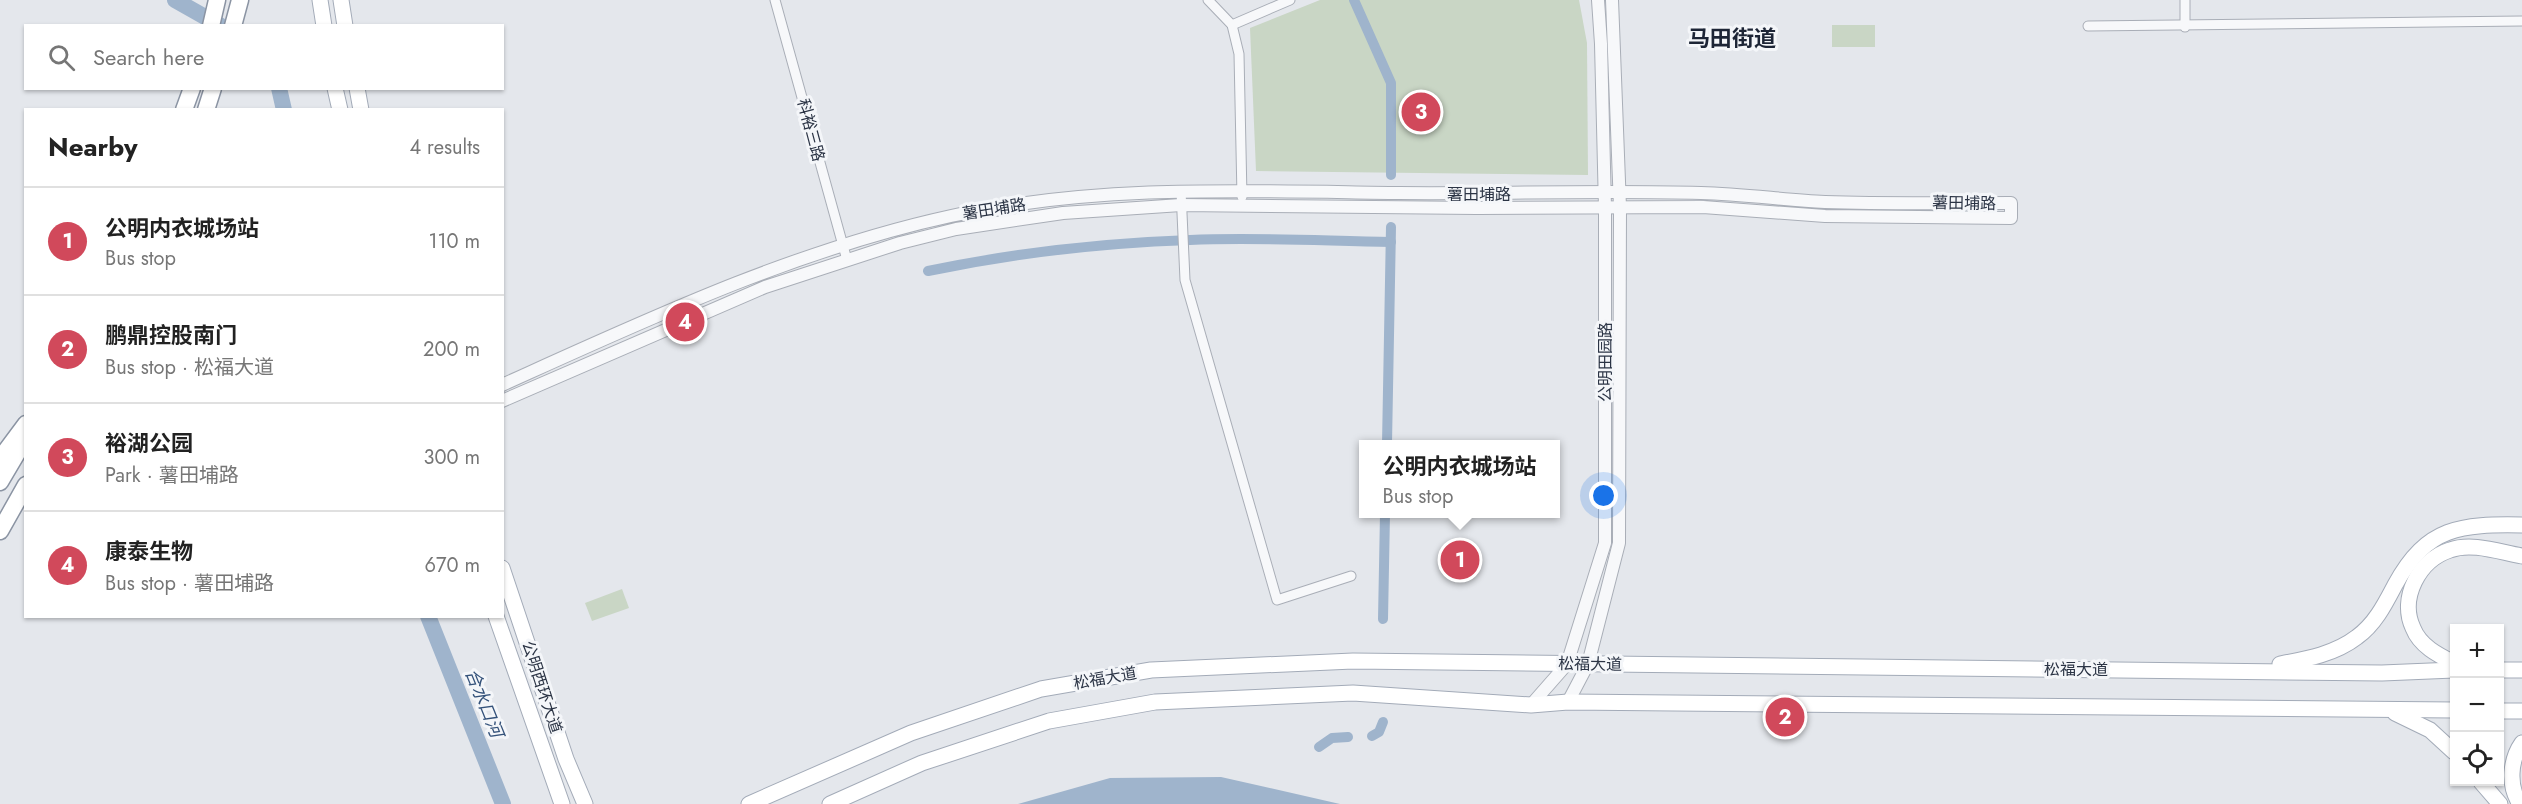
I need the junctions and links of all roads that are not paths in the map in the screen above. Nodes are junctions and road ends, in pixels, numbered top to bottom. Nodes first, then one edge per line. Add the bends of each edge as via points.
1 (218, 0) edge
2 (240, 0) edge
3 (320, 0) edge
4 (341, 0) edge
5 (775, 0) edge
6 (1208, 0) edge
7 (1290, 0) edge
8 (1598, 0) edge
9 (1612, 0) edge
10 (2185, 0) edge
11 (2522, 21) edge
12 (212, 24) edge
13 (234, 24) edge
14 (324, 24) edge
15 (345, 24) edge
16 (1232, 25) junction
17 (2088, 26) dead end
18 (2185, 27) junction
19 (191, 90) edge
20 (212, 90) edge
21 (335, 90) edge
22 (357, 90) edge
23 (185, 108) edge
24 (207, 108) edge
25 (340, 108) edge
26 (361, 108) edge
27 (1181, 191) junction
28 (1242, 191) junction
29 (1604, 193) junction
30 (1619, 193) junction
31 (1182, 205) junction
32 (1241, 205) junction
33 (1620, 207) junction
34 (1605, 208) junction
35 (842, 246) junction
36 (847, 260) junction
37 (504, 384) edge
38 (504, 400) edge
39 (24, 427) edge
40 (24, 441) edge
41 (0, 459) edge
42 (24, 475) edge
43 (0, 482) edge
44 (24, 488) edge
45 (0, 513) edge
46 (2522, 525) edge
47 (0, 531) edge
48 (2522, 545) edge
49 (2468, 546) junction
50 (2522, 556) edge
51 (504, 574) edge
52 (1351, 576) dead end
53 (497, 618) edge
54 (2450, 661) edge
55 (1567, 664) junction
56 (1588, 664) junction
57 (2247, 670) junction
58 (2450, 670) edge
59 (2504, 670) edge
60 (2522, 670) edge
61 (1568, 702) junction
62 (1531, 705) junction
63 (2390, 710) junction
64 (2450, 710) edge
65 (2504, 711) edge
66 (2522, 711) edge
67 (2522, 742) edge
68 (2450, 748) edge
69 (2484, 786) edge
70 (562, 804) edge
71 (585, 804) edge
72 (749, 804) edge
73 (830, 804) edge
74 (2500, 804) edge
75 (2520, 804) edge

1 - 12 highway
2 - 13 highway
3 - 14 main road
4 - 15 main road
5 - 35 street, 科裕三路
6 - 16 street
7 - 16 street
8 - 29 street, 公明田园路
9 - 30 street, 公明田园路
10 - 18 street
11 - 18 street
16 - 28 street via 1239,54
17 - 18 street
19 - 23 highway
20 - 24 highway
21 - 25 main road
22 - 26 main road
27 - 28 street, 薯田埔路
27 - 31 street
27 - 35 street, 薯田埔路 via 1009,206 896,229
28 - 29 street, 薯田埔路
28 - 32 street
29 - 30 street, 薯田埔路
29 - 34 street, 公明田园路
30 - 33 street, 公明田园路
30 - 33 street, 薯田埔路 via 1703,193 1826,202 2011,203 2011,218 1825,216 1703,207
31 - 32 street, 薯田埔路
31 - 36 street, 薯田埔路 via 1011,220 900,243
31 - 52 street via 1185,280 1277,600
32 - 34 street, 薯田埔路
33 - 34 street, 薯田埔路
33 - 56 street, 公明田园路 via 1619,543
34 - 55 street, 公明田园路 via 1605,543
35 - 36 street, 科裕三路
35 - 37 street, 薯田埔路 via 760,273
36 - 38 street, 薯田埔路 via 765,287
39 - 41 highway
40 - 43 highway
42 - 45 highway
44 - 47 highway
46 - 57 main road via 2472,525 2436,537 2411,559 2383,608 2357,637 2316,658
48 - 49 main road
49 - 50 main road
49 - 54 main road via 2433,558 2420,571 2409,597 2413,628 2425,645
51 - 71 main road, 公明西环大道
53 - 70 main road, 公明西环大道
55 - 56 main road, 松福大道
55 - 62 street, 公明田园路
55 - 72 main road, 松福大道 via 1353,661 1151,670 1030,693 911,733
56 - 57 main road, 松福大道
56 - 61 street, 公明田园路
57 - 58 main road, 松福大道
59 - 60 main road
61 - 62 main road, 松福大道
61 - 63 main road, 松福大道
62 - 73 main road, 松福大道 via 1353,693 1155,702 1049,721 922,763
63 - 64 main road, 松福大道
63 - 68 main road via 2430,730
65 - 66 main road
67 - 75 main road via 2512,765 2512,780
69 - 74 main road

